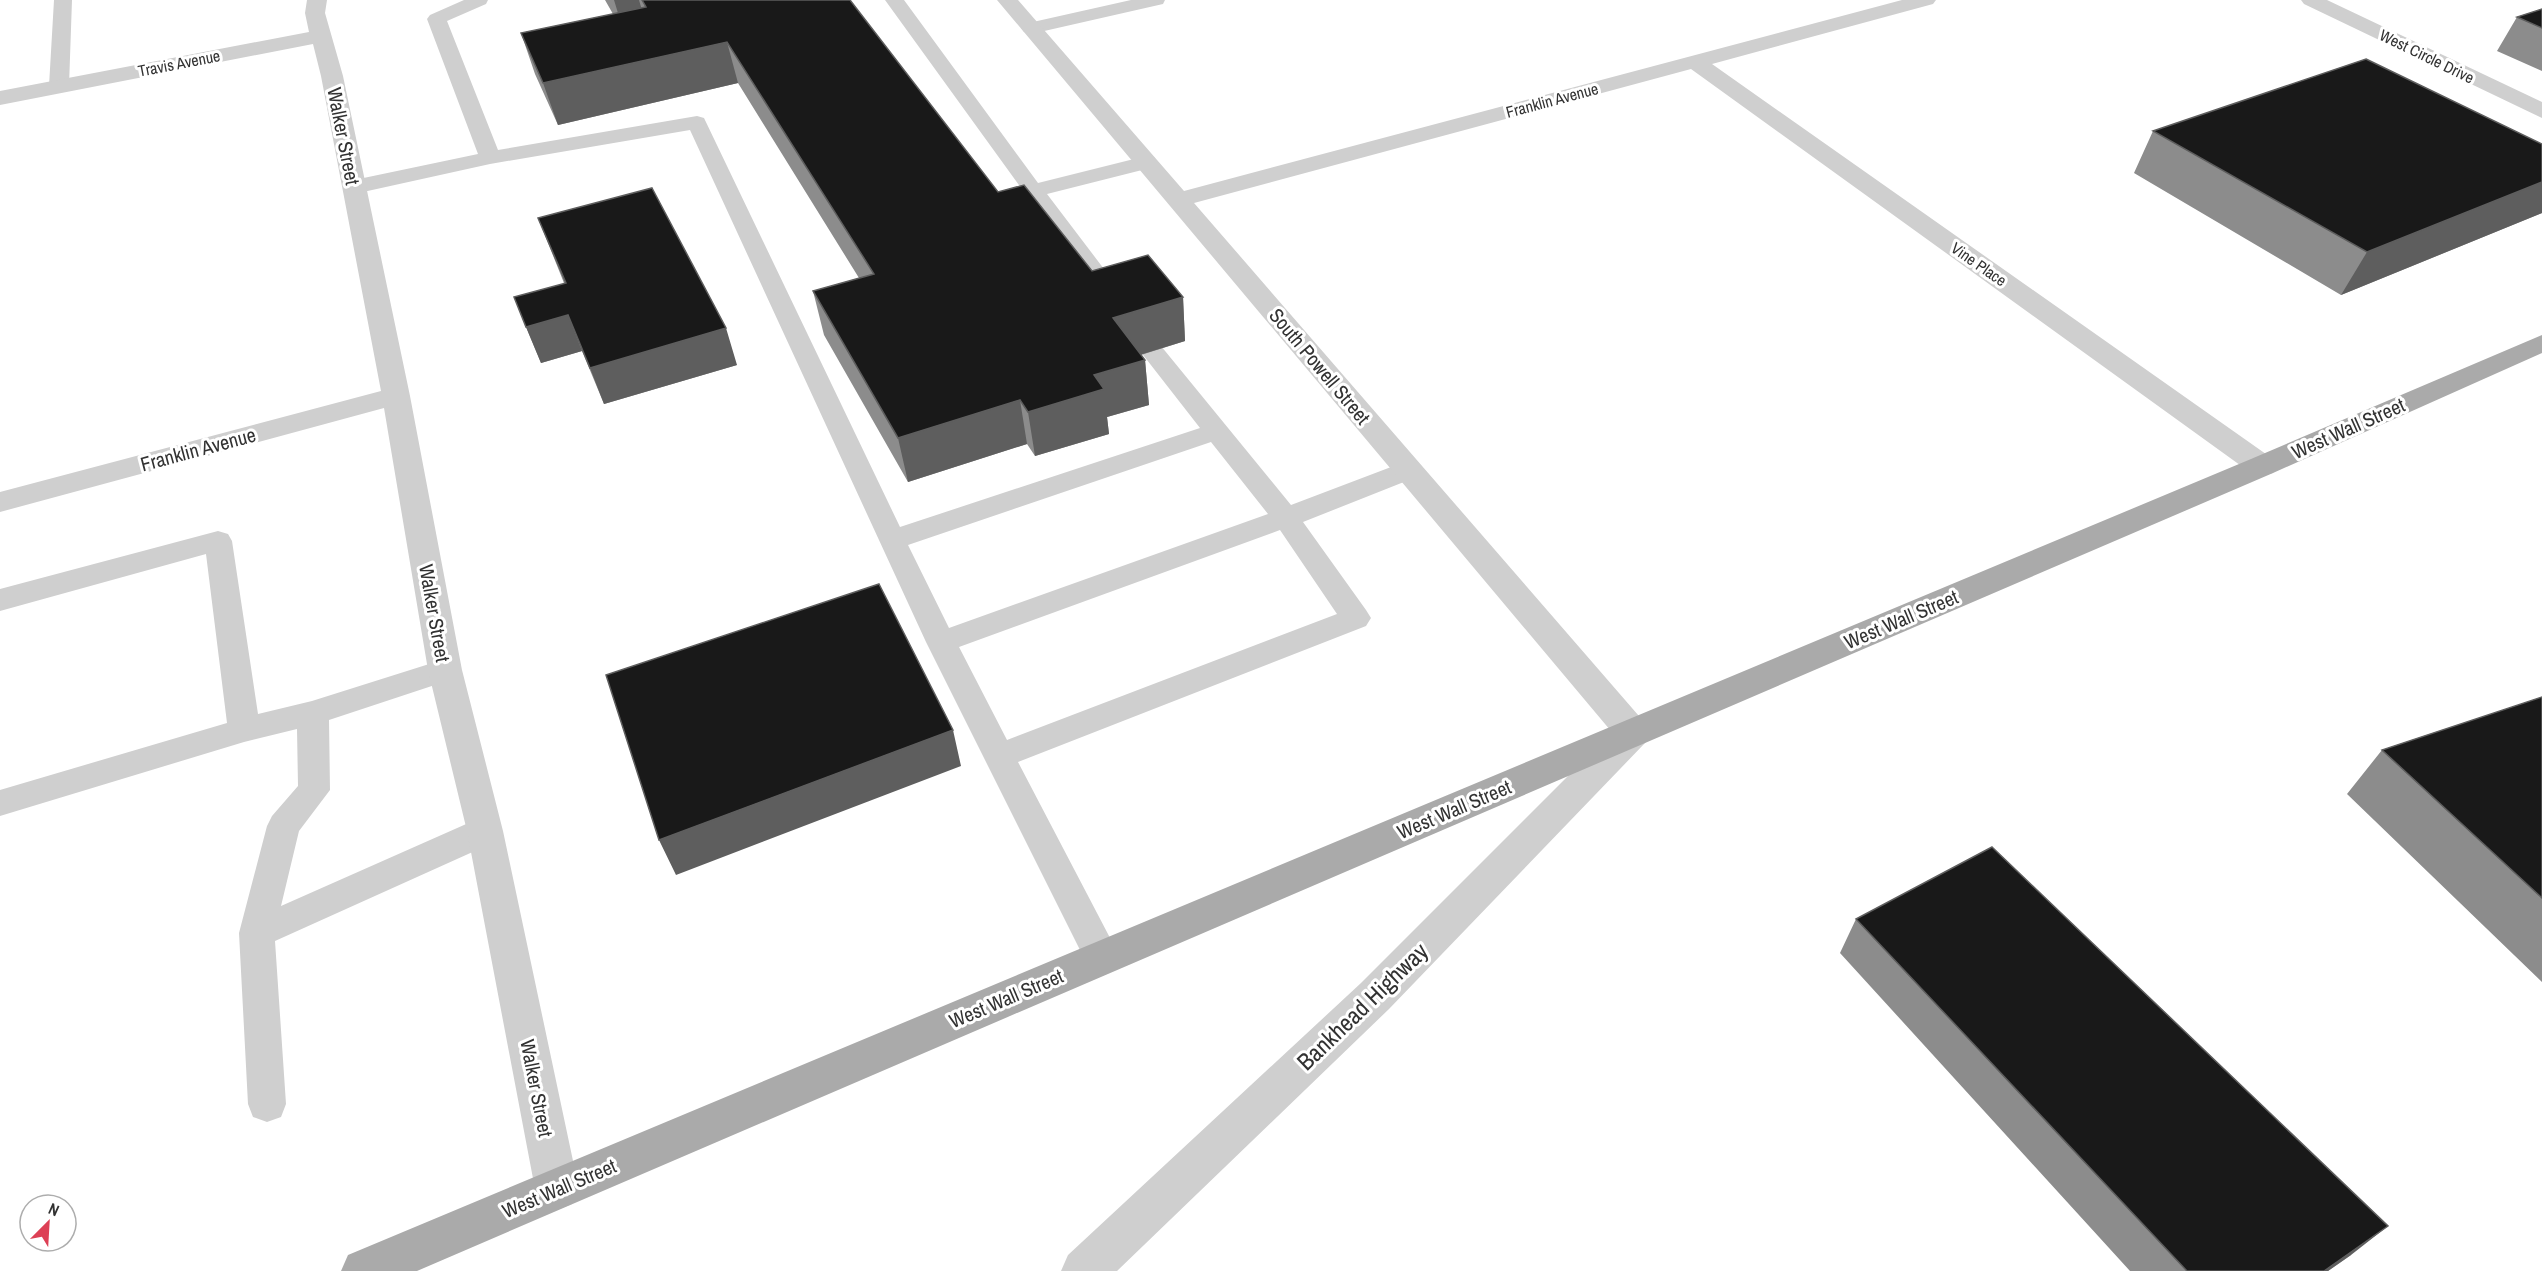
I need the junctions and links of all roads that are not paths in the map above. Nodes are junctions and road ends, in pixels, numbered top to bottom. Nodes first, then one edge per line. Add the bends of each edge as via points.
1 (63, 0) edge
2 (317, 0) edge
3 (479, 0) edge
4 (894, 0) edge
5 (1007, 0) edge
6 (1156, 0) edge
7 (1926, 0) edge
8 (2311, 0) edge
9 (1031, 28) junction
10 (321, 36) junction
11 (1695, 62) junction
12 (58, 86) junction
13 (0, 98) edge
14 (2542, 111) edge
15 (490, 158) junction
16 (1146, 162) junction
17 (354, 187) junction
18 (1033, 191) junction
19 (1178, 200) junction
20 (1120, 308) edge
21 (2542, 343) edge
22 (1152, 351) edge
23 (396, 396) junction
24 (1217, 431) junction
25 (2262, 466) junction
26 (1409, 470) junction
27 (0, 502) edge
28 (1286, 518) junction
29 (892, 540) junction
30 (0, 600) edge
31 (941, 642) junction
32 (445, 670) junction
33 (313, 712) junction
34 (244, 730) junction
35 (1633, 733) junction
36 (999, 756) junction
37 (0, 803) edge
38 (485, 831) junction
39 (257, 933) junction
40 (1102, 957) junction
41 (267, 1104) dead end
42 (557, 1189) junction
43 (364, 1271) edge
44 (1084, 1271) edge

1 - 12 lane
2 - 10 street via 315,13
3 - 15 lane via 437,20
4 - 18 lane
5 - 9 street, South Powell Street
6 - 9 lane
7 - 11 street, Franklin Avenue
8 - 14 street, West Circle Drive
9 - 16 street, South Powell Street
10 - 12 street, Travis Avenue
10 - 17 street, Walker Street
11 - 19 street, Franklin Avenue
11 - 25 street, Vine Place
12 - 13 street, Travis Avenue
15 - 17 lane
15 - 29 lane via 697,122
16 - 18 lane
16 - 19 street, South Powell Street
17 - 23 street, Walker Street
18 - 20 lane
19 - 26 street, South Powell Street
21 - 25 main road, West Wall Street
22 - 24 lane
23 - 27 street, Franklin Avenue
23 - 32 street, Walker Street
24 - 28 lane
24 - 29 lane
25 - 35 main road, West Wall Street
26 - 28 lane
26 - 35 street, South Powell Street
28 - 31 lane
28 - 36 lane via 1356,618
29 - 31 lane
30 - 34 lane via 218,541
31 - 36 lane
32 - 33 lane
32 - 38 street, Walker Street
33 - 34 lane
33 - 39 lane via 314,790 284,826
34 - 37 lane
35 - 40 main road, West Wall Street
35 - 44 street, Bankhead Highway via 1375,996
36 - 40 lane
38 - 39 lane
38 - 42 street, Walker Street
39 - 41 lane
40 - 42 main road, West Wall Street
42 - 43 main road, West Wall Street

